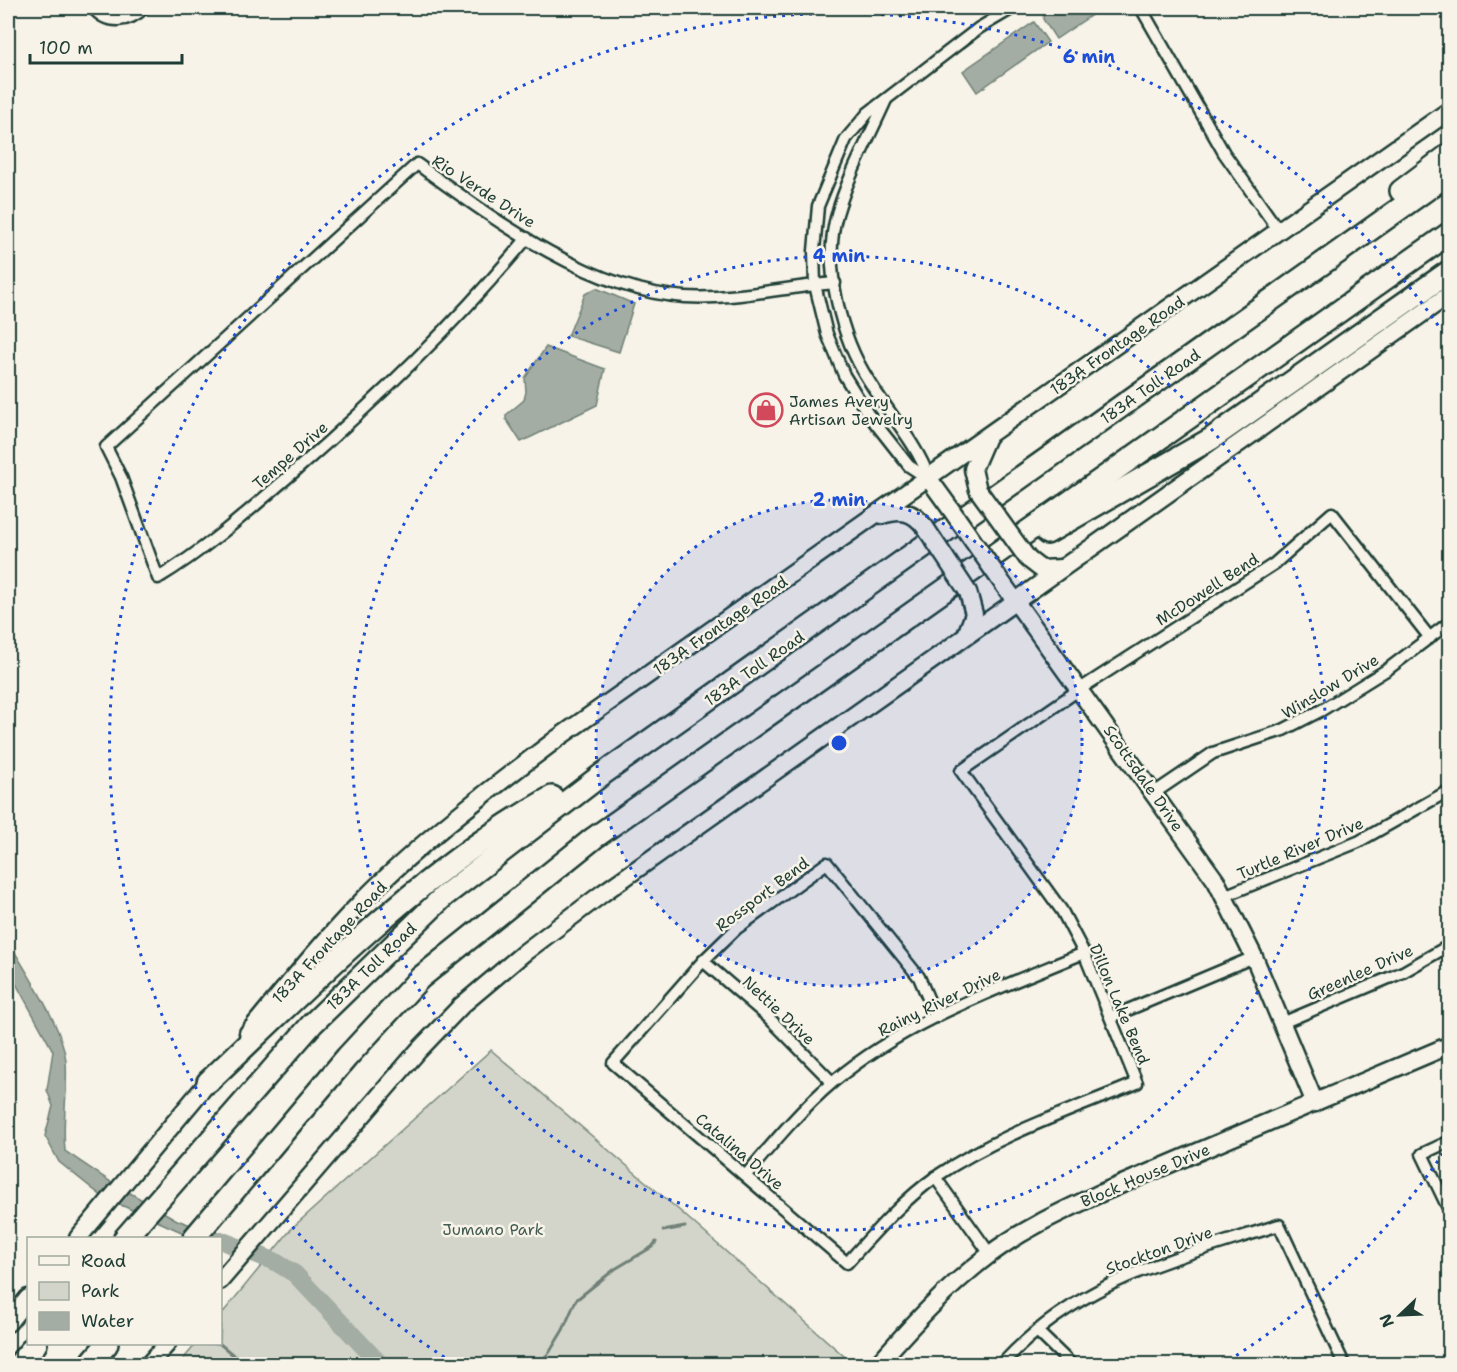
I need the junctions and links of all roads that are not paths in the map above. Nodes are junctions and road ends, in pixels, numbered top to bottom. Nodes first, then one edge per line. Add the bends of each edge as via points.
1 (93, 8) edge
2 (144, 8) edge
3 (1013, 8) edge
4 (1141, 8) edge
5 (886, 100) junction
6 (1449, 110) edge
7 (1449, 154) edge
8 (1449, 173) edge
9 (1279, 231) junction
10 (1449, 233) edge
11 (527, 238) junction
12 (1449, 272) edge
13 (835, 283) junction
14 (815, 285) junction
15 (1449, 294) edge
16 (1213, 342) junction
17 (986, 438) junction
18 (106, 447) joint
19 (929, 479) junction
20 (873, 518) junction
21 (1064, 568) junction
22 (937, 596) junction
23 (1016, 600) junction
24 (1449, 621) edge
25 (966, 635) junction
26 (1430, 638) junction
27 (1080, 689) junction
28 (961, 771) joint
29 (604, 773) junction
30 (1449, 790) edge
31 (1154, 793) junction
32 (1224, 896) junction
33 (1449, 945) edge
34 (1084, 953) junction
35 (1254, 957) junction
36 (703, 961) junction
37 (936, 1017) junction
38 (1111, 1017) junction
39 (1282, 1023) junction
40 (1449, 1045) edge
41 (613, 1063) joint
42 (208, 1082) junction
43 (832, 1082) junction
44 (1315, 1103) junction
45 (1449, 1141) edge
46 (746, 1175) junction
47 (935, 1177) junction
48 (1449, 1212) edge
49 (80, 1237) edge
50 (127, 1237) edge
51 (196, 1237) edge
52 (990, 1254) junction
53 (848, 1263) joint
54 (222, 1279) edge
55 (27, 1299) edge
56 (8, 1323) edge
57 (1037, 1330) junction
58 (35, 1345) edge
59 (106, 1345) edge
60 (166, 1345) edge
61 (19, 1365) edge
62 (90, 1365) edge
63 (149, 1365) edge
64 (878, 1365) edge
65 (1002, 1365) edge
66 (1071, 1365) edge
67 (1344, 1365) edge

1 - 2 street via 109,19 132,17
3 - 5 street, Scottsdale Drive via 979,28
4 - 9 street via 1224,153
5 - 13 street, Scottsdale Drive via 837,215
5 - 14 street, Scottsdale Drive via 868,113 846,139 818,206
6 - 9 main road, 183A Frontage Road
7 - 16 highway via 1269,290
8 - 16 highway, 183A Toll Road
9 - 17 main road, 183A Frontage Road
10 - 22 highway
11 - 14 street, Rio Verde Drive via 580,267 633,288 679,296 717,297
11 - 18 street, Rio Verde Drive via 417,164
11 - 18 street, Tempe Drive via 483,291 365,411 218,537 158,578
12 - 22 highway via 1210,439
13 - 14 street, Rio Verde Drive
13 - 19 street, Scottsdale Drive via 842,324 867,380 922,457
14 - 19 street, Scottsdale Drive via 826,334 844,375 868,414 909,466
15 - 21 main road
16 - 29 highway, 183A Toll Road
17 - 19 main road, 183A Frontage Road
17 - 21 main road, bridge via 974,469 978,490 1028,559 1041,569
19 - 20 main road, 183A Frontage Road
19 - 23 main road, Scottsdale Drive, bridge
20 - 25 main road, bridge via 904,511 918,518 969,592 974,614
20 - 42 main road, 183A Frontage Road via 558,738 477,800 366,897
21 - 23 main road
22 - 51 highway via 594,838 420,978 347,1057
23 - 25 main road
23 - 27 main road, Scottsdale Drive
24 - 26 street, Winslow Drive
25 - 54 main road via 612,887 462,1005
26 - 27 street, McDowell Bend via 1332,513 1274,564
26 - 31 street, Winslow Drive via 1322,710 1283,730 1213,753
27 - 28 street, McDowell Bend
27 - 31 main road, Scottsdale Drive
28 - 34 street, Dillon Lake Bend via 1062,911
29 - 42 highway via 549,798 413,895 343,953
29 - 50 highway, 183A Toll Road via 444,896 312,1024
30 - 32 street, Turtle River Drive via 1358,842
31 - 32 main road, Scottsdale Drive
32 - 35 main road, Scottsdale Drive
33 - 39 street, Greenlee Drive via 1403,972
34 - 37 street, Rainy River Drive
34 - 38 street, Dillon Lake Bend
35 - 38 street
35 - 39 main road, Scottsdale Drive
36 - 37 street, Rossport Bend via 753,915 827,863 919,978
36 - 41 street, Rossport Bend
36 - 43 street, Nettie Drive via 768,1017
37 - 43 street, Rainy River Drive via 899,1035
38 - 47 street, Dillon Lake Bend via 1137,1083 981,1149
39 - 44 main road, Scottsdale Drive
40 - 44 main road, Block House Drive
41 - 46 street, Catalina Drive
42 - 49 main road, 183A Frontage Road
43 - 46 street, Rainy River Drive
44 - 52 main road, Block House Drive via 1101,1193 1046,1219
45 - 48 street via 1422,1154
46 - 53 street, Catalina Drive
47 - 52 street
47 - 53 street, Dillon Lake Bend via 893,1213
52 - 64 main road, Block House Drive via 917,1319
55 - 56 main road
57 - 65 street, Stockton Drive
57 - 66 street
57 - 67 street, Stockton Drive via 1067,1307 1110,1283 1279,1225
58 - 61 highway
59 - 62 highway
60 - 63 main road

